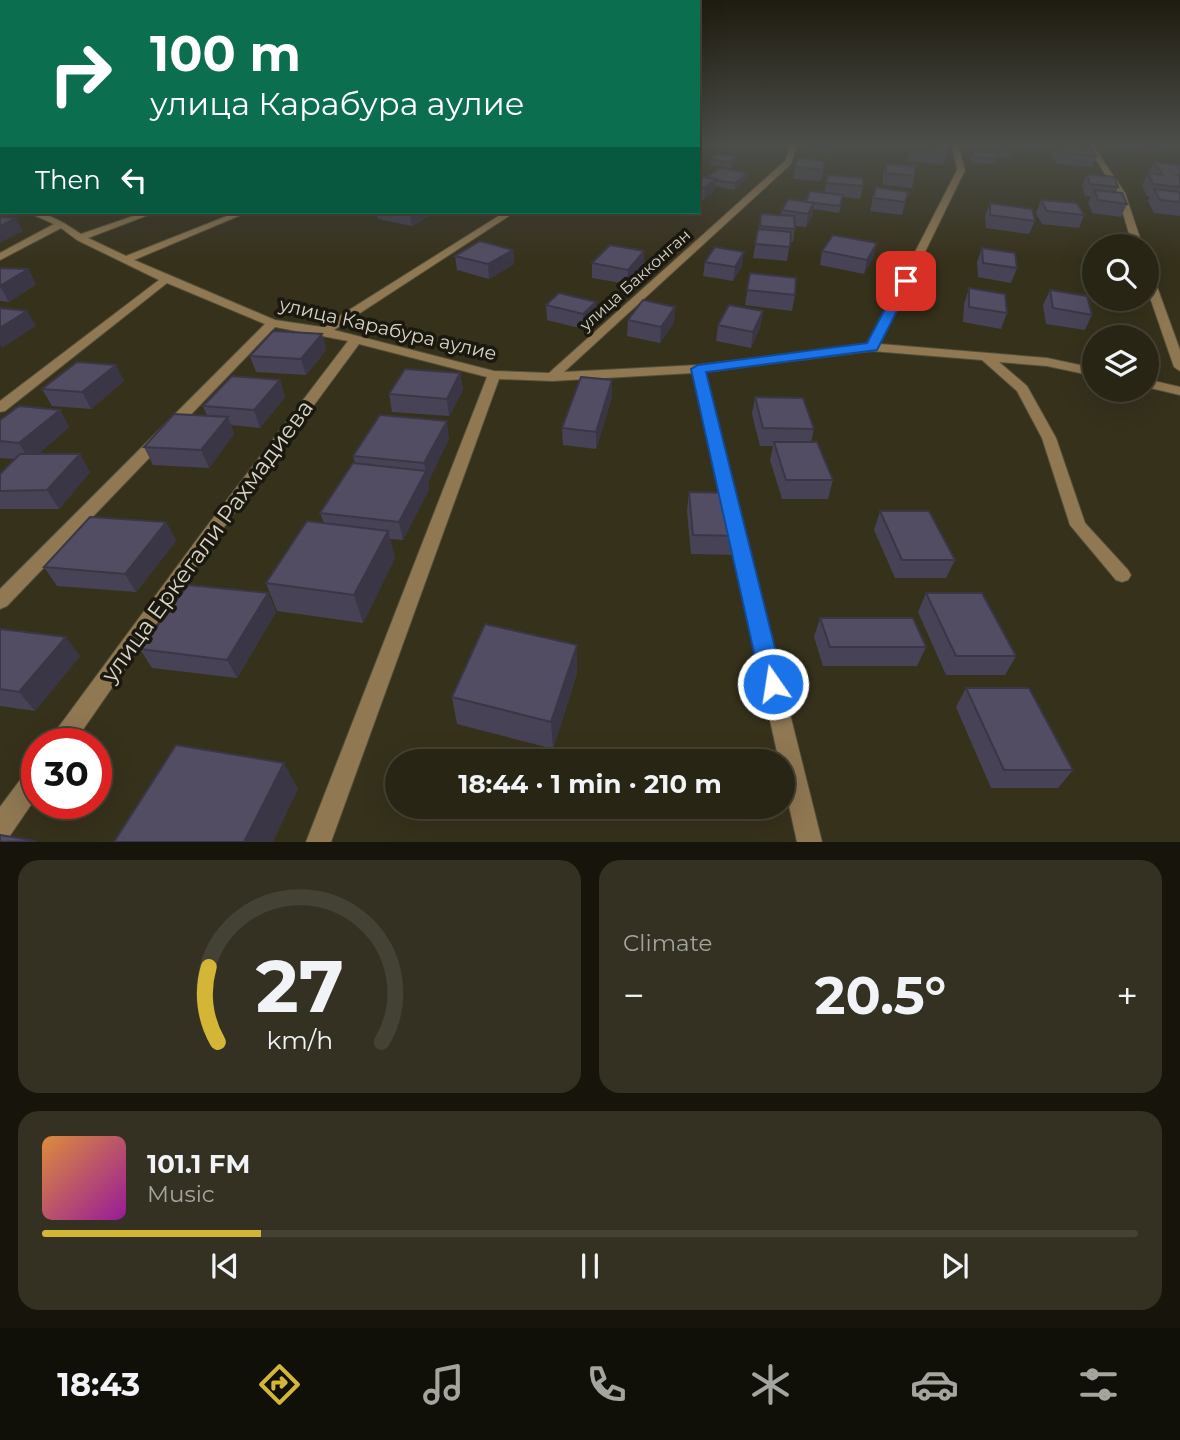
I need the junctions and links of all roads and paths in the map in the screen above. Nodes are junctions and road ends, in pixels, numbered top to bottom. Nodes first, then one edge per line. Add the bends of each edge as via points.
1 (765, 183) edge
2 (954, 183) edge
3 (1115, 183) edge
4 (36, 214) edge
5 (146, 214) edge
6 (239, 214) edge
7 (507, 214) edge
8 (61, 224) junction
9 (1135, 234) edge
10 (80, 237) junction
11 (0, 257) edge
12 (126, 260) junction
13 (166, 279) junction
14 (1159, 307) edge
15 (272, 323) junction
16 (324, 331) junction
17 (356, 339) junction
18 (872, 347) junction
19 (986, 357) junction
20 (1180, 368) edge
21 (698, 369) junction
22 (1082, 369) edge
23 (494, 375) junction
24 (552, 377) junction
25 (1159, 386) edge
26 (1180, 391) edge
27 (0, 408) edge
28 (1122, 575) dead end
29 (0, 601) edge
30 (71, 728) edge
31 (21, 798) edge
32 (0, 828) edge
33 (318, 842) edge
34 (810, 842) edge

1 - 24 street, улица Бакконган
2 - 18 street
3 - 9 street
4 - 8 street, улица Карабура аулие
5 - 10 street
6 - 12 street
7 - 16 street
8 - 10 street, улица Карабура аулие
8 - 11 street
10 - 12 street, улица Карабура аулие
12 - 13 street, улица Карабура аулие
13 - 15 street, улица Карабура аулие
13 - 27 street
14 - 20 street
15 - 16 street, улица Карабура аулие
15 - 29 street
16 - 17 street, улица Карабура аулие
17 - 23 street, улица Карабура аулие
17 - 30 street, улица Еркегали Рахмадиева
18 - 19 street, улица Карабура аулие
18 - 21 street, улица Карабура аулие
19 - 22 street, улица Карабура аулие
19 - 28 street via 1022,389 1049,438 1078,525
21 - 24 street, улица Карабура аулие
21 - 34 street
23 - 24 street, улица Карабура аулие
23 - 33 street
25 - 26 street
31 - 32 street

